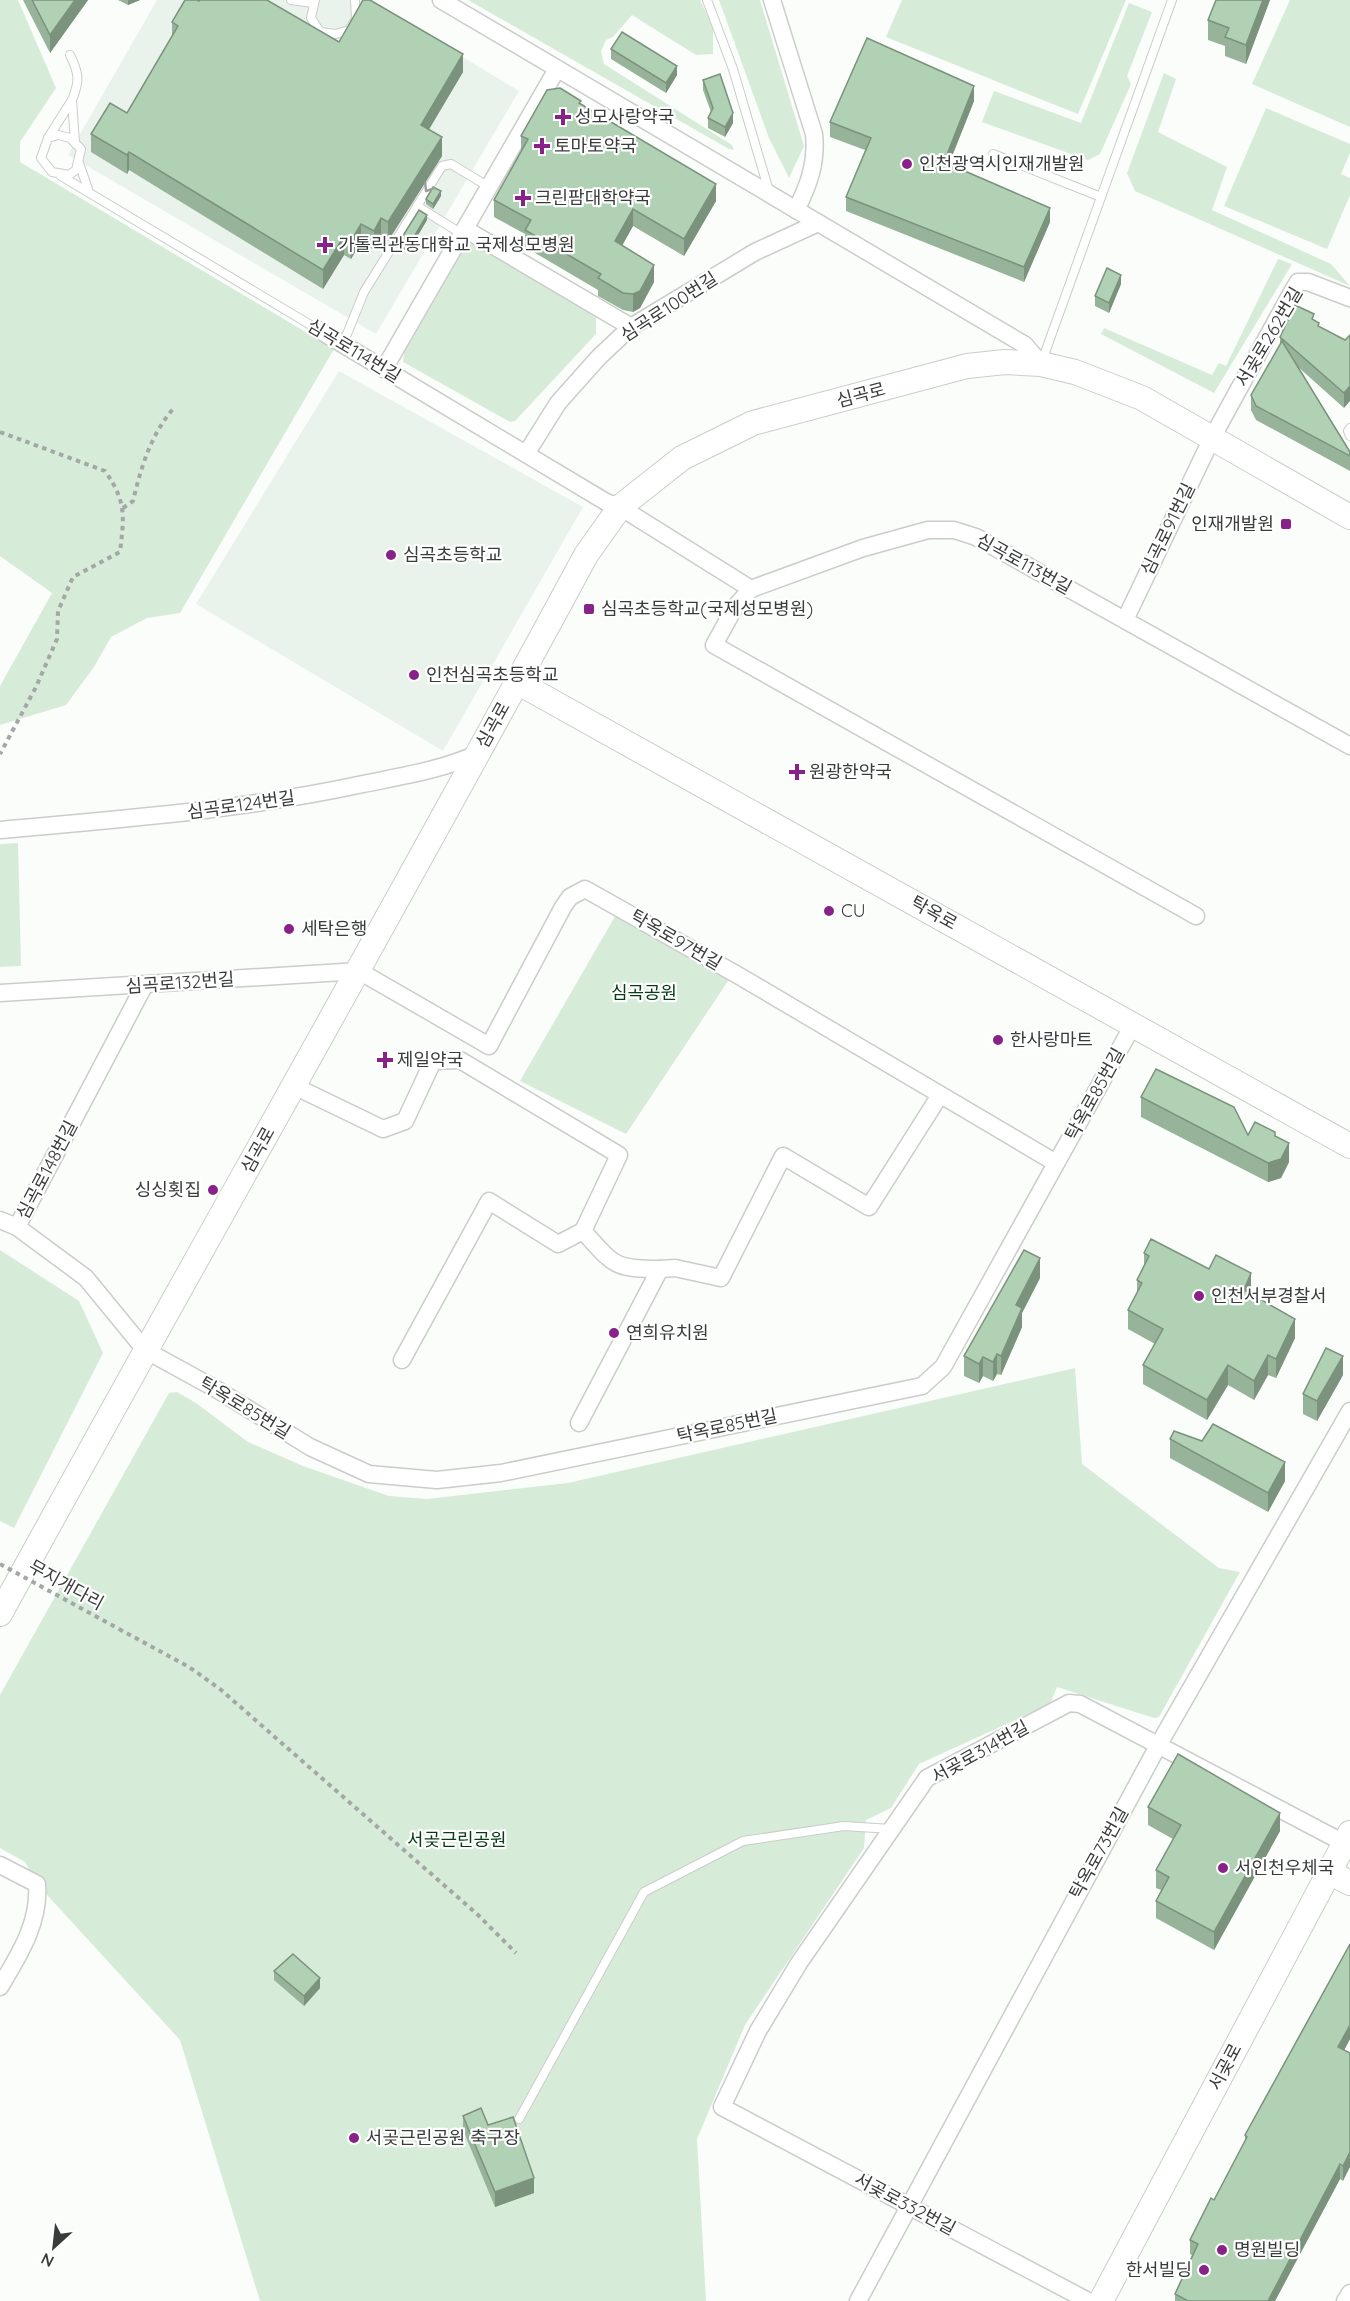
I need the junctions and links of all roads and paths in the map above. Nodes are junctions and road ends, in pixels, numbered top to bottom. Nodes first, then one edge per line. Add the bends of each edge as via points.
1 (291, 0) edge
2 (355, 0) edge
3 (441, 0) edge
4 (707, 0) edge
5 (772, 0) edge
6 (1172, 0) edge
7 (314, 1) edge
8 (300, 20) edge
9 (320, 32) junction
10 (70, 55) dead end
11 (557, 69) junction
12 (72, 100) junction
13 (48, 138) junction
14 (75, 143) junction
15 (993, 154) dead end
16 (79, 163) junction
17 (61, 176) junction
18 (489, 187) junction
19 (89, 192) junction
20 (770, 195) junction
21 (1101, 197) junction
22 (417, 206) junction
23 (796, 210) junction
24 (818, 223) junction
25 (463, 232) junction
26 (1350, 298) edge
27 (631, 327) junction
28 (319, 330) joint
29 (343, 344) junction
30 (1041, 364) junction
31 (384, 369) junction
32 (172, 409) dead end
33 (1350, 428) edge
34 (0, 432) edge
35 (1350, 436) edge
36 (1212, 438) junction
37 (526, 454) junction
38 (123, 507) junction
39 (620, 507) junction
40 (1350, 517) edge
41 (751, 589) junction
42 (1125, 620) junction
43 (517, 682) junction
44 (1350, 746) edge
45 (0, 753) edge
46 (477, 754) junction
47 (0, 830) edge
48 (1196, 916) dead end
49 (359, 971) junction
50 (144, 986) junction
51 (0, 993) edge
52 (1133, 1024) junction
53 (294, 1086) junction
54 (940, 1095) junction
55 (1350, 1146) edge
56 (1056, 1163) junction
57 (0, 1220) edge
58 (16, 1227) junction
59 (583, 1231) junction
60 (660, 1269) junction
61 (145, 1350) junction
62 (402, 1360) dead end
63 (1350, 1410) edge
64 (579, 1423) dead end
65 (0, 1564) edge
66 (0, 1614) edge
67 (1159, 1744) junction
68 (891, 1829) junction
69 (1347, 1838) edge
70 (0, 1865) edge
71 (1340, 1878) edge
72 (516, 1953) dead end
73 (0, 1987) edge
74 (722, 2107) joint
75 (519, 2119) dead end
76 (907, 2206) junction
77 (1350, 2293) edge
78 (858, 2301) edge
79 (1088, 2301) edge
80 (1101, 2301) edge
81 (1345, 2301) edge

1 - 7 lane
2 - 9 lane via 356,19 349,30 336,34
3 - 11 street
4 - 20 lane via 733,69
5 - 23 street via 814,134 813,170
6 - 21 lane
7 - 9 lane via 311,18
8 - 9 lane
10 - 12 lane via 78,70 79,83
11 - 18 street
11 - 20 street
12 - 13 lane
12 - 14 lane
13 - 14 lane via 58,135
13 - 17 lane via 41,158 52,172
14 - 16 lane via 81,149
15 - 21 lane
16 - 17 lane via 76,170
16 - 19 lane
17 - 19 lane, 심곡로114번길
18 -> 22 lane via 451,164 442,166
18 - 25 street
19 - 28 lane, 심곡로114번길
20 - 23 street
21 - 30 lane
22 - 25 lane
22 - 29 lane via 364,292
23 - 24 street
24 - 27 street, 심곡로100번길 via 755,252
24 - 30 street via 1025,345
25 - 27 street
25 - 31 street
26 - 36 street, 서곶로262번길 via 1298,282
27 - 37 street, 심곡로100번길 via 558,403
28 - 29 street, 심곡로114번길
29 - 31 street, 심곡로114번길
30 - 36 street, 심곡로 via 1109,383
30 - 39 street, 심곡로 via 967,366 753,423 682,458
31 - 37 street, 심곡로114번길
32 - 38 path via 156,432 133,501
33 - 35 lane
34 - 38 path via 105,471
36 - 40 street, 심곡로
36 - 42 street, 심곡로91번길
37 - 39 street, 심곡로114번길
38 - 45 path via 120,552 73,577 58,611 57,639
39 - 41 street
39 - 43 street, 심곡로 via 586,555
41 - 42 street, 심곡로113번길 via 863,548 928,530 954,530 976,537
41 - 48 street via 735,607 714,645
42 - 44 street, 심곡로113번길
43 - 46 street, 심곡로
43 - 52 street, 탁옥로
46 - 47 street, 심곡로124번길 via 450,766 312,795 177,814
46 - 49 street, 심곡로
49 - 50 street, 심곡로132번길
49 - 53 street, 심곡로
49 - 54 street, 탁옥로97번길 via 489,1046 563,907 570,897 585,889
50 - 51 street, 심곡로132번길
50 - 58 street, 심곡로148번길
52 - 55 street, 탁옥로
52 - 56 street, 탁옥로85번길
53 - 59 street via 383,1129 405,1121 433,1061 460,1060 619,1155
53 - 61 street, 심곡로
54 - 56 street, 탁옥로97번길
54 - 60 street via 869,1208 783,1156 721,1278 675,1268
56 - 61 street, 탁옥로85번길 via 943,1367 922,1386 560,1461 437,1480 369,1474 310,1447
57 - 58 street
58 - 61 street, 심곡로148번길 via 86,1278
59 - 60 street via 612,1263 633,1269
59 - 62 street via 558,1244 489,1201
60 - 64 street
61 - 66 street, 심곡로
63 - 67 street, 탁옥로73번길
65 - 72 path, 무지개다리, bridge via 189,1667 220,1689 477,1914
67 - 68 street, 서곶로314번길 via 1080,1704 1069,1703 927,1778
67 - 69 street, 서곶로314번길
67 - 76 street, 탁옥로73번길
68 - 74 street, 서곶로314번길 via 799,1963 758,2031
68 - 75 lane via 844,1826 743,1840 644,1892
69 - 71 street, 서곶로
70 - 73 street via 38,1884 39,1906 24,1946
71 - 80 street, 서곶로
74 - 76 street, 서곶로332번길
76 - 78 street, 탁옥로73번길
76 - 79 street, 서곶로332번길
77 - 81 street

